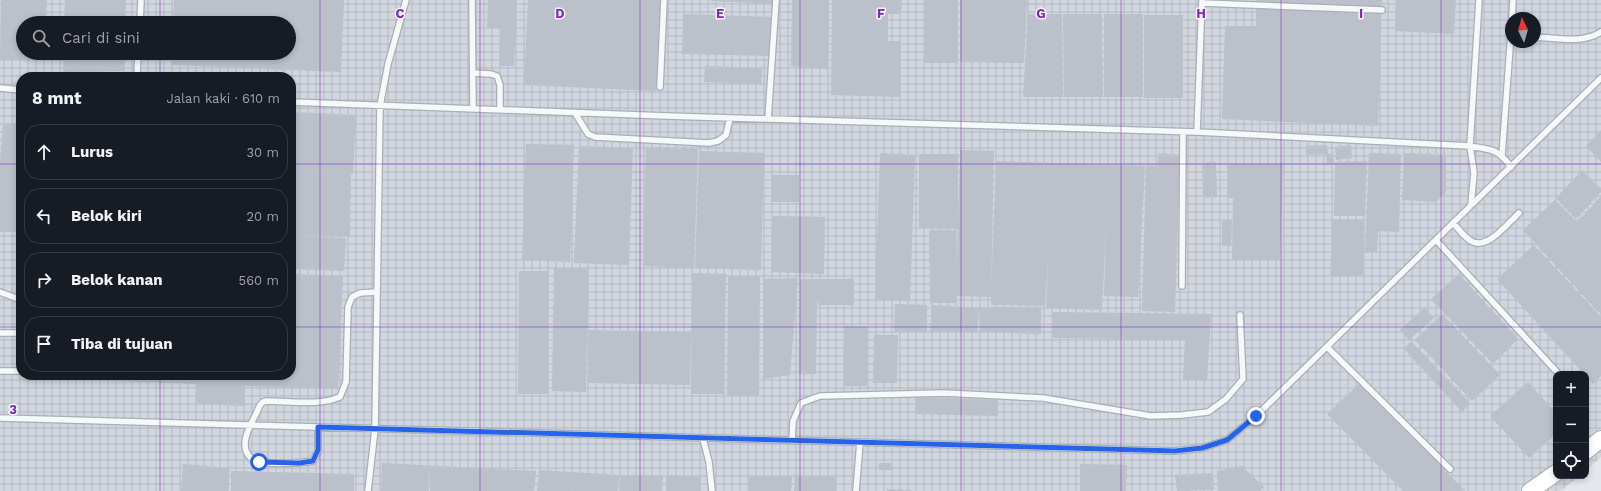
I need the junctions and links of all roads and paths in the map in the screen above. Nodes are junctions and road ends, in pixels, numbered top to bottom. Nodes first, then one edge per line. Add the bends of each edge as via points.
1 (141, 0) edge
2 (406, 0) edge
3 (472, 0) edge
4 (664, 0) edge
5 (776, 0) edge
6 (1478, 0) edge
7 (1513, 0) edge
8 (1202, 1) edge
9 (1225, 2) edge
10 (1382, 10) dead end
11 (1512, 12) edge
12 (140, 16) edge
13 (1601, 32) edge
14 (1541, 37) edge
15 (1510, 48) edge
16 (138, 60) edge
17 (137, 72) edge
18 (473, 73) junction
19 (1601, 78) edge
20 (660, 87) dead end
21 (0, 88) edge
22 (16, 90) edge
23 (296, 102) edge
24 (380, 106) junction
25 (473, 109) junction
26 (500, 110) junction
27 (575, 113) junction
28 (730, 118) junction
29 (768, 119) junction
30 (1183, 132) junction
31 (1197, 132) junction
32 (1470, 146) junction
33 (1502, 155) junction
34 (1511, 167) junction
35 (1471, 205) junction
36 (1519, 213) dead end
37 (1453, 223) junction
38 (1436, 240) junction
39 (1182, 286) dead end
40 (0, 292) edge
41 (377, 292) junction
42 (16, 298) edge
43 (1240, 315) dead end
44 (0, 333) edge
45 (16, 333) edge
46 (1327, 347) junction
47 (0, 371) edge
48 (16, 371) edge
49 (1556, 371) edge
50 (0, 418) edge
51 (250, 424) junction
52 (318, 427) junction
53 (375, 429) junction
54 (703, 439) junction
55 (1601, 439) edge
56 (792, 440) junction
57 (860, 442) junction
58 (1589, 449) edge
59 (1450, 470) dead end
60 (1553, 476) edge
61 (368, 491) edge
62 (712, 491) edge
63 (856, 491) edge
64 (1530, 491) edge

1 - 12 lane
2 - 24 lane via 388,64
3 - 18 lane
4 - 20 lane
5 - 29 lane
6 - 32 lane
7 - 11 lane
8 - 9 lane
8 - 31 lane
9 - 10 lane
13 - 14 lane via 1592,38
15 - 33 lane
16 - 17 lane
18 - 25 lane
18 - 26 lane via 497,76 500,85
19 - 34 lane
21 - 22 lane
23 - 24 lane
24 - 25 lane
24 - 41 lane
25 - 26 lane
26 - 27 lane
27 - 28 lane
27 - 28 lane via 588,134 595,137 709,143 718,141 726,135
28 - 29 lane
29 - 30 lane
30 - 31 lane
30 - 39 lane
31 - 32 lane
32 - 33 lane via 1496,151
32 - 35 lane via 1474,173
33 - 34 lane
34 - 35 lane
35 - 37 lane
36 - 37 lane via 1490,241 1478,243 1470,241
37 - 38 lane
38 - 46 lane
38 - 49 lane
40 - 42 lane
41 - 51 lane via 360,293 352,297 348,307 346,382 340,397 318,401 266,401 260,404
41 - 53 lane
43 - 56 lane via 1244,379 1226,399 1208,412 1182,416 1151,416 1043,398 952,394 820,396 802,403 793,421
44 - 45 lane
46 - 57 lane via 1256,416 1227,440 1202,448 1175,451
46 - 59 lane
47 - 48 lane
50 - 51 lane
51 - 52 lane
51 - 52 lane via 245,442 246,451 251,458 259,462 313,461 318,450
52 - 53 lane
53 - 54 lane
53 - 61 lane
54 - 56 lane
54 - 62 lane
55 - 58 main road
56 - 57 lane
57 - 63 lane
60 - 64 main road

